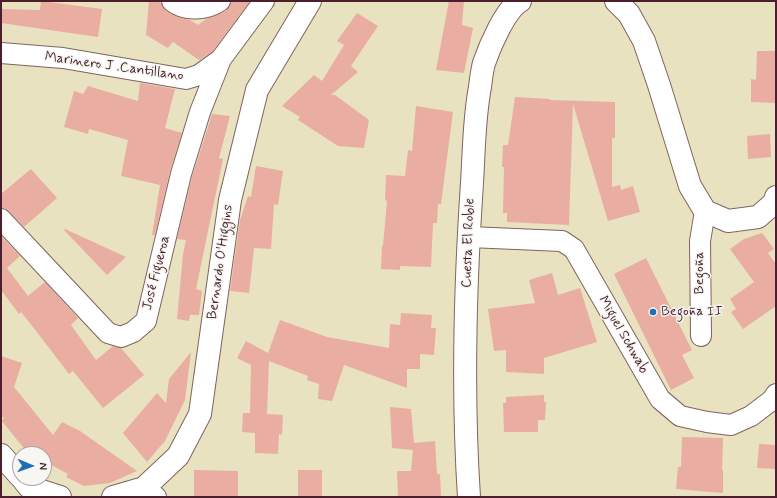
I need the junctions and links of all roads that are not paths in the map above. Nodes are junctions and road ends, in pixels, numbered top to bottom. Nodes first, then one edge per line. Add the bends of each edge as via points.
1 (172, 1) edge
2 (220, 1) edge
3 (264, 1) edge
4 (310, 1) edge
5 (520, 1) edge
6 (616, 1) edge
7 (1, 53) edge
8 (221, 59) junction
9 (776, 197) edge
10 (705, 211) junction
11 (1, 219) edge
12 (468, 237) junction
13 (701, 336) dead end
14 (776, 394) edge
15 (1, 455) edge
16 (12, 467) edge
17 (28, 486) edge
18 (150, 493) edge
19 (60, 497) edge
20 (113, 497) edge
21 (469, 497) edge

1 - 2 street via 192,9 213,6
3 - 8 street, Marinero J .Cantillano
4 - 18 main road, Bernardo O'Higgins via 256,90 230,200 200,414 178,456
5 - 12 main road, Cuesta El Roble via 501,23 484,64 476,107
6 - 10 main road via 629,14 644,41 690,186
7 - 8 street, Marinero J .Cantillano via 63,58 186,78 199,75
8 - 11 street, José Figueroa via 200,112 184,167 146,321 133,332 121,336 108,333
9 - 10 main road via 774,203 758,218 728,221
10 - 13 street, Begoña via 700,241
12 - 14 street, Miguel Schwab via 562,241 574,250 660,399 680,416 731,425 752,416
12 - 21 main road, Cuesta El Roble via 465,370
15 - 16 main road
17 - 19 main road
18 - 20 main road, Bernardo O'Higgins

